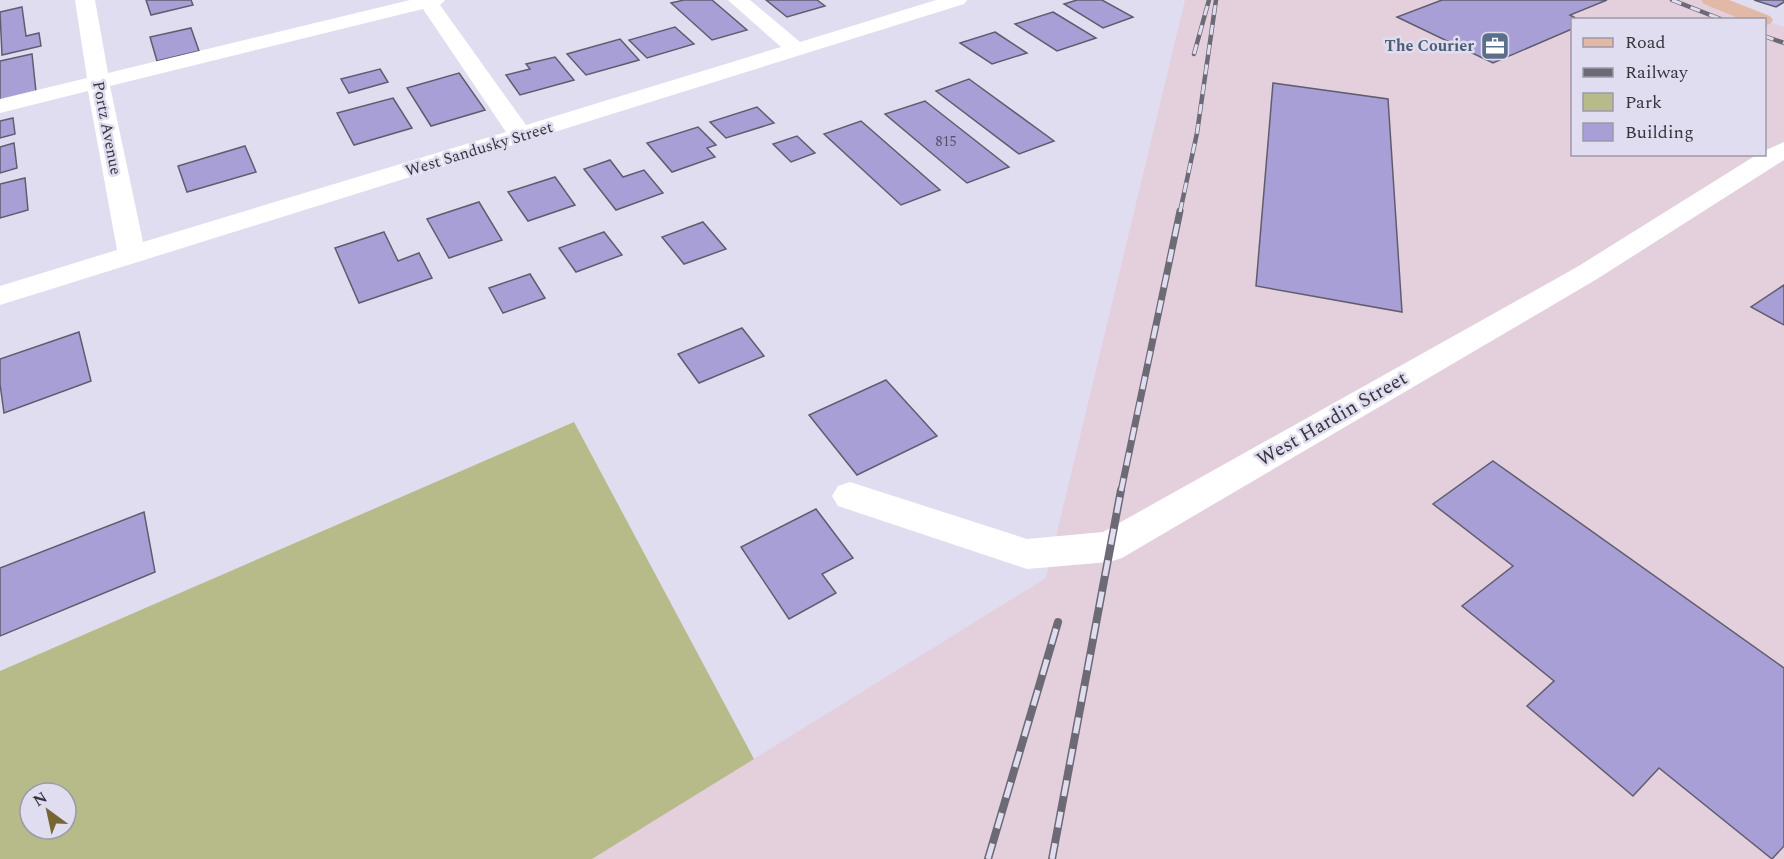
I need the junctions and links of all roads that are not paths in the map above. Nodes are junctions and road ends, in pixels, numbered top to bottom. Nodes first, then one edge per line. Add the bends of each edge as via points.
1 (85, 0) edge
2 (738, 0) edge
3 (957, 0) edge
4 (1711, 0) edge
5 (430, 1) edge
6 (1759, 18) edge
7 (1766, 21) edge
8 (1784, 27) edge
9 (797, 50) junction
10 (98, 82) junction
11 (0, 106) edge
12 (521, 136) junction
13 (1784, 149) edge
14 (132, 255) junction
15 (0, 296) edge
16 (850, 496) dead end

1 - 10 street, Portz Avenue
2 - 9 street
3 - 9 street, West Sandusky Street
4 - 6 main road
5 - 10 street
5 - 12 street
7 - 8 main road
9 - 12 street, West Sandusky Street
10 - 11 street
10 - 14 street, Portz Avenue
12 - 14 street, West Sandusky Street
13 - 16 street, West Hardin Street via 1587,273 1109,547 1027,554
14 - 15 street, West Sandusky Street

